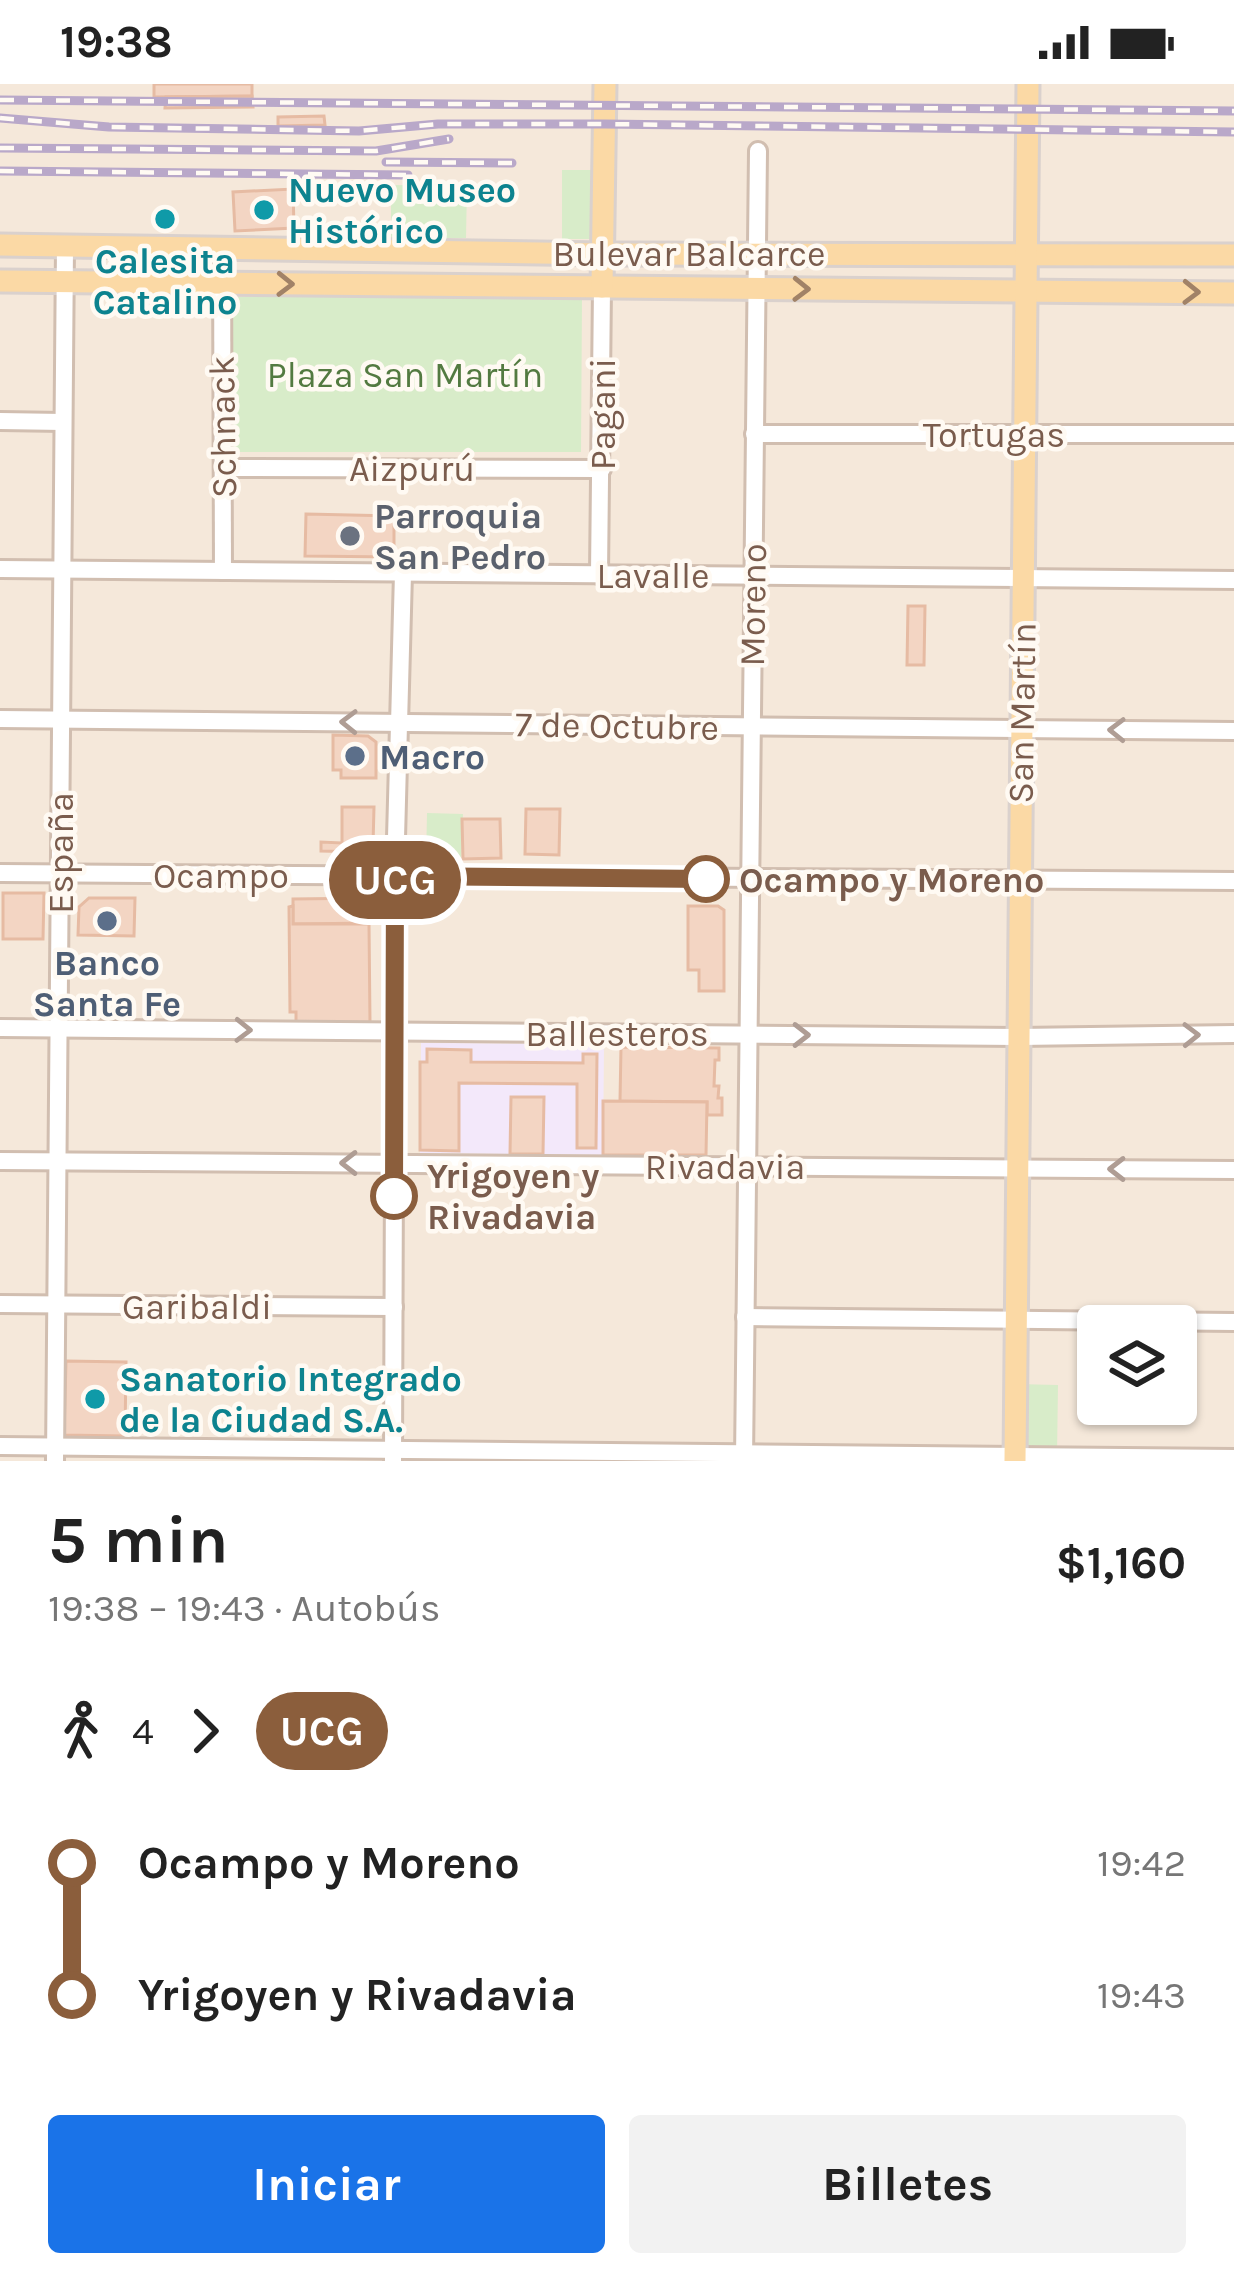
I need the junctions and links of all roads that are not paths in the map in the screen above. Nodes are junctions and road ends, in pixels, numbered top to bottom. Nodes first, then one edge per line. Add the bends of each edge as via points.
1 (605, 84) edge
2 (1028, 84) edge
3 (758, 151) dead end
4 (0, 245) edge
5 (65, 246) junction
6 (222, 248) junction
7 (1026, 253) junction
8 (603, 254) junction
9 (755, 254) junction
10 (1234, 255) edge
11 (0, 281) edge
12 (64, 282) junction
13 (221, 284) junction
14 (602, 287) junction
15 (755, 288) junction
16 (1025, 291) junction
17 (1234, 292) edge
18 (0, 421) edge
19 (63, 422) junction
20 (754, 434) junction
21 (1024, 434) junction
22 (1234, 434) edge
23 (223, 468) junction
24 (602, 469) junction
25 (0, 569) edge
26 (62, 570) junction
27 (224, 572) junction
28 (403, 573) junction
29 (599, 575) junction
30 (753, 576) junction
31 (1023, 578) junction
32 (1234, 580) edge
33 (0, 718) edge
34 (61, 719) junction
35 (399, 723) junction
36 (751, 727) junction
37 (1021, 729) junction
38 (1234, 731) edge
39 (0, 873) edge
40 (60, 874) junction
41 (395, 876) junction
42 (749, 879) junction
43 (1020, 880) junction
44 (1234, 881) edge
45 (0, 1028) edge
46 (59, 1028) junction
47 (394, 1031) junction
48 (748, 1034) junction
49 (1234, 1034) edge
50 (1018, 1036) junction
51 (0, 1161) edge
52 (58, 1161) junction
53 (394, 1164) junction
54 (747, 1166) junction
55 (1017, 1168) junction
56 (1234, 1170) edge
57 (0, 1304) edge
58 (56, 1304) junction
59 (394, 1307) junction
60 (745, 1317) junction
61 (1016, 1320) junction
62 (1234, 1322) edge
63 (0, 1446) edge
64 (55, 1454) edge
65 (393, 1455) edge
66 (744, 1457) edge
67 (1234, 1457) edge
68 (1015, 1458) edge

1 - 8 main road, Pagani
2 - 7 main road, San Martín
3 - 9 street, Moreno
4 - 5 main road, Bulevar Balcarce
5 - 6 main road, Bulevar Balcarce
5 - 12 street, España
6 - 8 main road, Bulevar Balcarce
6 - 13 street, Schnack
7 - 9 main road, Bulevar Balcarce
7 - 10 main road, Bulevar Balcarce
7 - 16 main road, San Martín
8 - 9 main road, Bulevar Balcarce
8 - 14 main road, Pagani
9 - 15 street, Moreno
11 - 12 main road, Bulevar Balcarce
12 - 13 main road, Bulevar Balcarce
12 - 19 street, España
13 -> 14 main road, Bulevar Balcarce
13 - 23 street, Schnack
14 - 15 main road, Bulevar Balcarce
14 - 24 street, Pagani
15 -> 16 main road, Bulevar Balcarce
15 - 20 street, Moreno
16 -> 17 main road, Bulevar Balcarce
16 - 21 main road, San Martín
18 - 19 street
19 - 26 street, España
20 - 21 street, Tortugas
20 - 30 street, Moreno
21 - 22 street, Tortugas
21 - 31 main road, San Martín
23 - 24 street, Aizpurú
23 - 27 street, Schnack
24 - 29 street, Pagani
25 - 26 street, Lavalle
26 - 27 street, Lavalle
26 - 34 street, España
27 - 28 street, Lavalle
28 - 29 street, Lavalle
28 - 35 street
29 - 30 street, Lavalle
30 - 31 street, Lavalle
30 - 36 street, Moreno
31 - 32 street, Lavalle
31 - 37 main road, San Martín
33 - 34 street, 7 de Octubre
35 -> 34 street, 7 de Octubre
34 - 40 street, España
35 - 36 street, 7 de Octubre
35 - 41 street
36 - 37 street, 7 de Octubre
36 - 42 street, Moreno
38 -> 37 street, 7 de Octubre
37 - 43 main road, San Martín
39 - 40 street, Ocampo
40 - 41 street, Ocampo
40 - 46 street, España
41 - 42 street, Ocampo
41 - 47 street
42 - 43 street, Ocampo
42 - 48 street, Moreno
43 - 44 street, Ocampo
43 - 50 main road, San Martín
45 - 46 street, Ballesteros
46 -> 47 street, Ballesteros
46 - 52 street, España
47 - 48 street, Ballesteros
47 - 53 street
48 -> 50 street, Ballesteros
48 - 54 street, Moreno
50 -> 49 street, Ballesteros
50 - 55 main road, San Martín
51 - 52 street, Rivadavia
53 -> 52 street, Rivadavia
52 - 58 street, España
53 - 54 street, Rivadavia
53 - 59 street
54 - 55 street, Rivadavia
54 - 60 street, Moreno
56 -> 55 street, Rivadavia
55 - 61 main road, San Martín
57 - 58 street, Garibaldi
58 - 59 street, Garibaldi
58 - 64 street, España
59 - 65 street
60 - 61 street
60 - 66 street, Moreno
61 - 62 street
61 - 68 main road, San Martín
63 - 64 street
64 - 65 street
65 - 66 street
66 - 68 street
67 - 68 street

